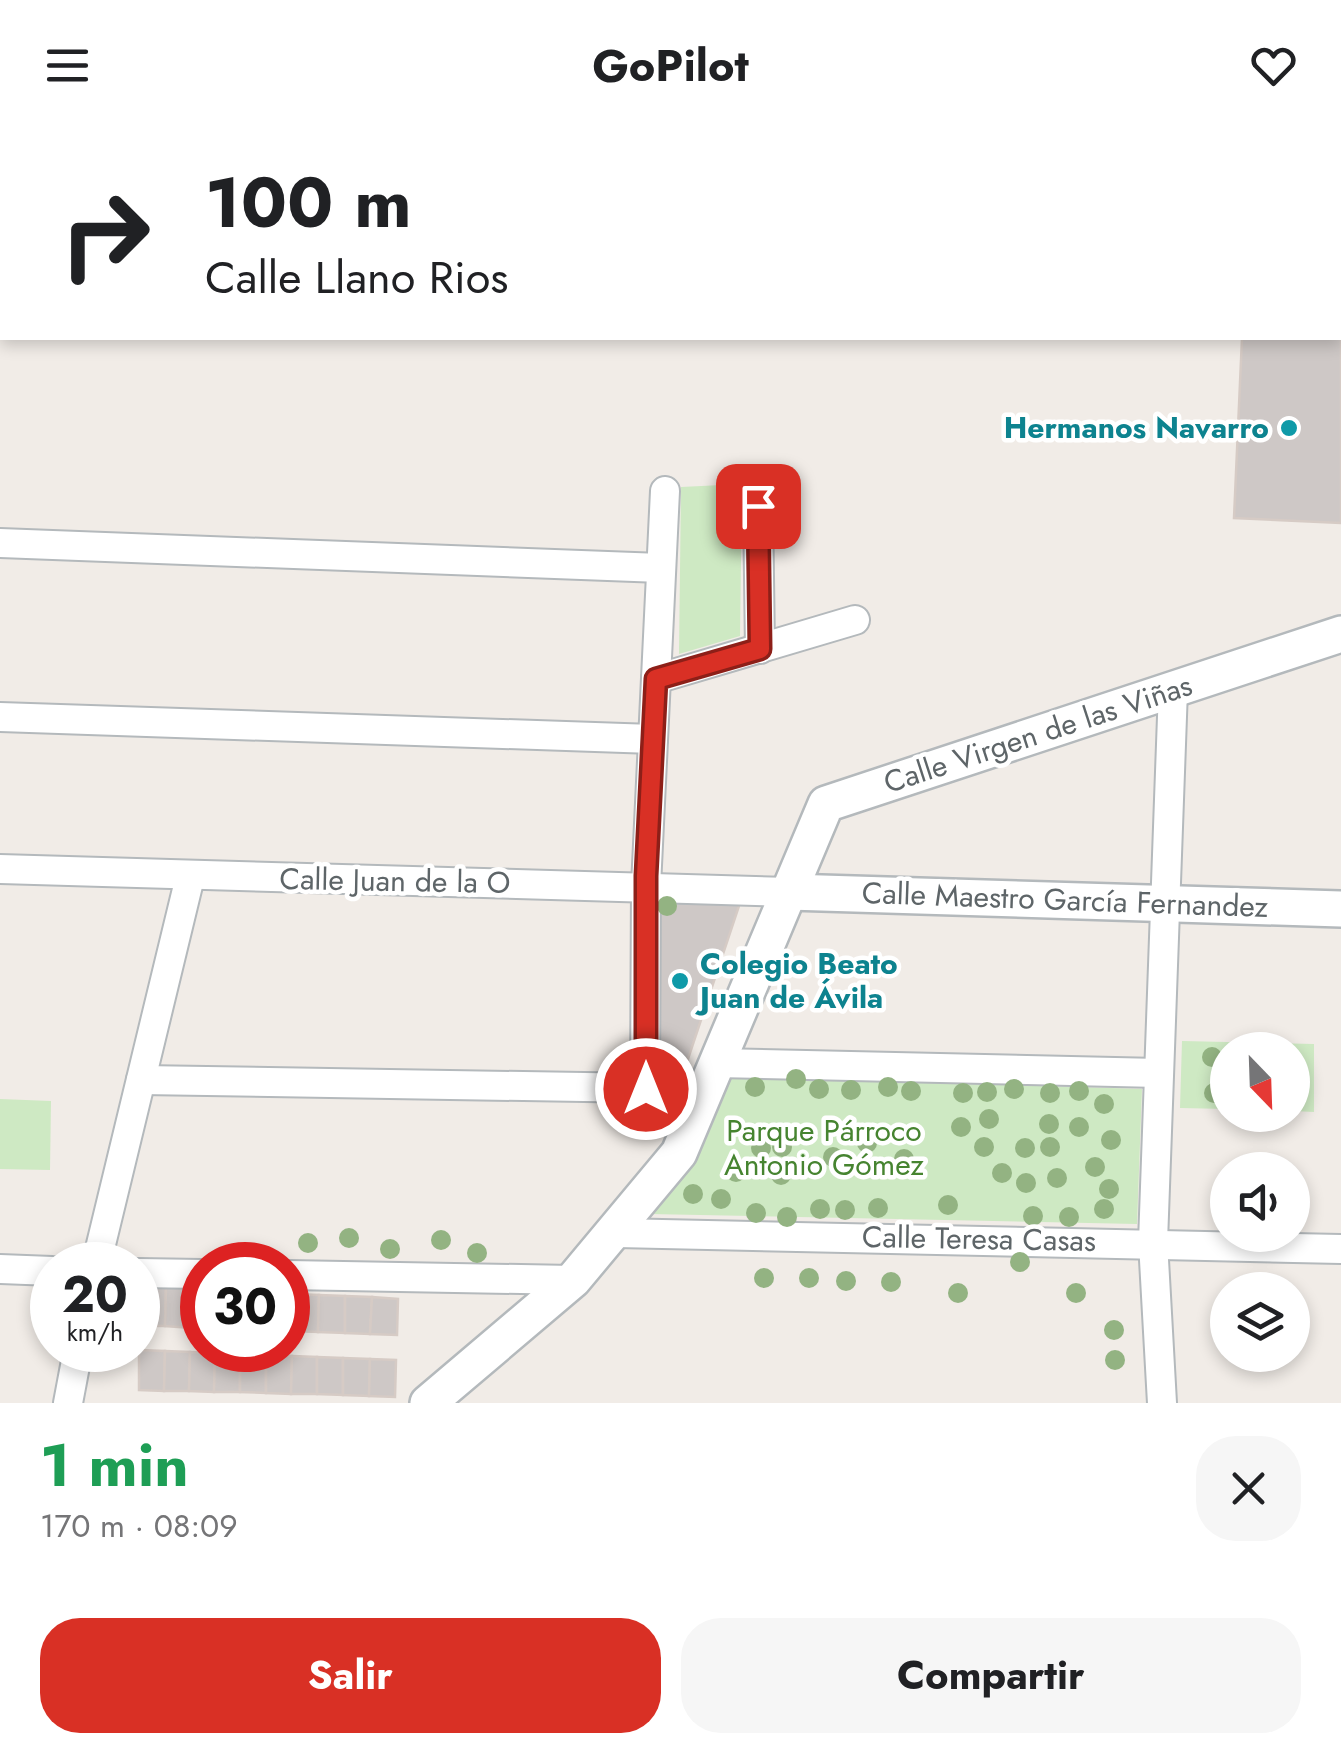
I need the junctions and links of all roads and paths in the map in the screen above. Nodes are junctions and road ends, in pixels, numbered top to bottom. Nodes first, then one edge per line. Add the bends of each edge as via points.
1 (664, 491) dead end
2 (758, 506) dead end
3 (0, 542) edge
4 (661, 568) junction
5 (855, 620) dead end
6 (1341, 634) edge
7 (760, 649) junction
8 (656, 679) junction
9 (1173, 689) junction
10 (0, 717) edge
11 (653, 739) junction
12 (0, 870) edge
13 (190, 877) junction
14 (646, 886) junction
15 (789, 892) junction
16 (1165, 903) junction
17 (1341, 909) edge
18 (1159, 1073) junction
19 (711, 1076) junction
20 (140, 1080) junction
21 (646, 1089) junction
22 (617, 1233) junction
23 (101, 1242) edge
24 (1152, 1242) junction
25 (1341, 1249) edge
26 (0, 1270) edge
27 (30, 1271) edge
28 (310, 1276) edge
29 (573, 1280) junction
30 (74, 1372) edge
31 (68, 1403) edge
32 (428, 1403) edge
33 (1162, 1403) edge

1 - 4 street
2 - 7 street
3 - 4 street
4 - 8 street
5 - 7 street
6 - 9 street, Calle Virgen de las Viñas
7 - 8 street
8 - 11 street
9 - 15 street, Calle Virgen de las Viñas via 826,804
9 - 16 street
10 - 11 street
11 - 14 street
12 - 13 street, Calle Juan de la O
13 - 14 street, Calle Juan de la O
13 - 20 street
14 - 15 street, Calle Juan de la O
14 - 21 street
15 - 16 street, Calle Maestro García Fernandez
15 - 19 street, Calle Virgen de las Viñas
16 - 17 street, Calle Maestro García Fernandez
16 - 18 street
18 - 19 street
18 - 24 street
19 - 21 street
19 - 22 street, Calle Virgen de las Viñas via 679,1153
20 - 21 street
20 - 23 street
22 - 24 street, Calle Teresa Casas
22 - 29 street, Calle Virgen de las Viñas
24 - 25 street, Calle Teresa Casas
24 - 33 street
26 - 27 street
28 - 29 street
29 - 32 street, Calle Virgen de las Viñas
30 - 31 street

